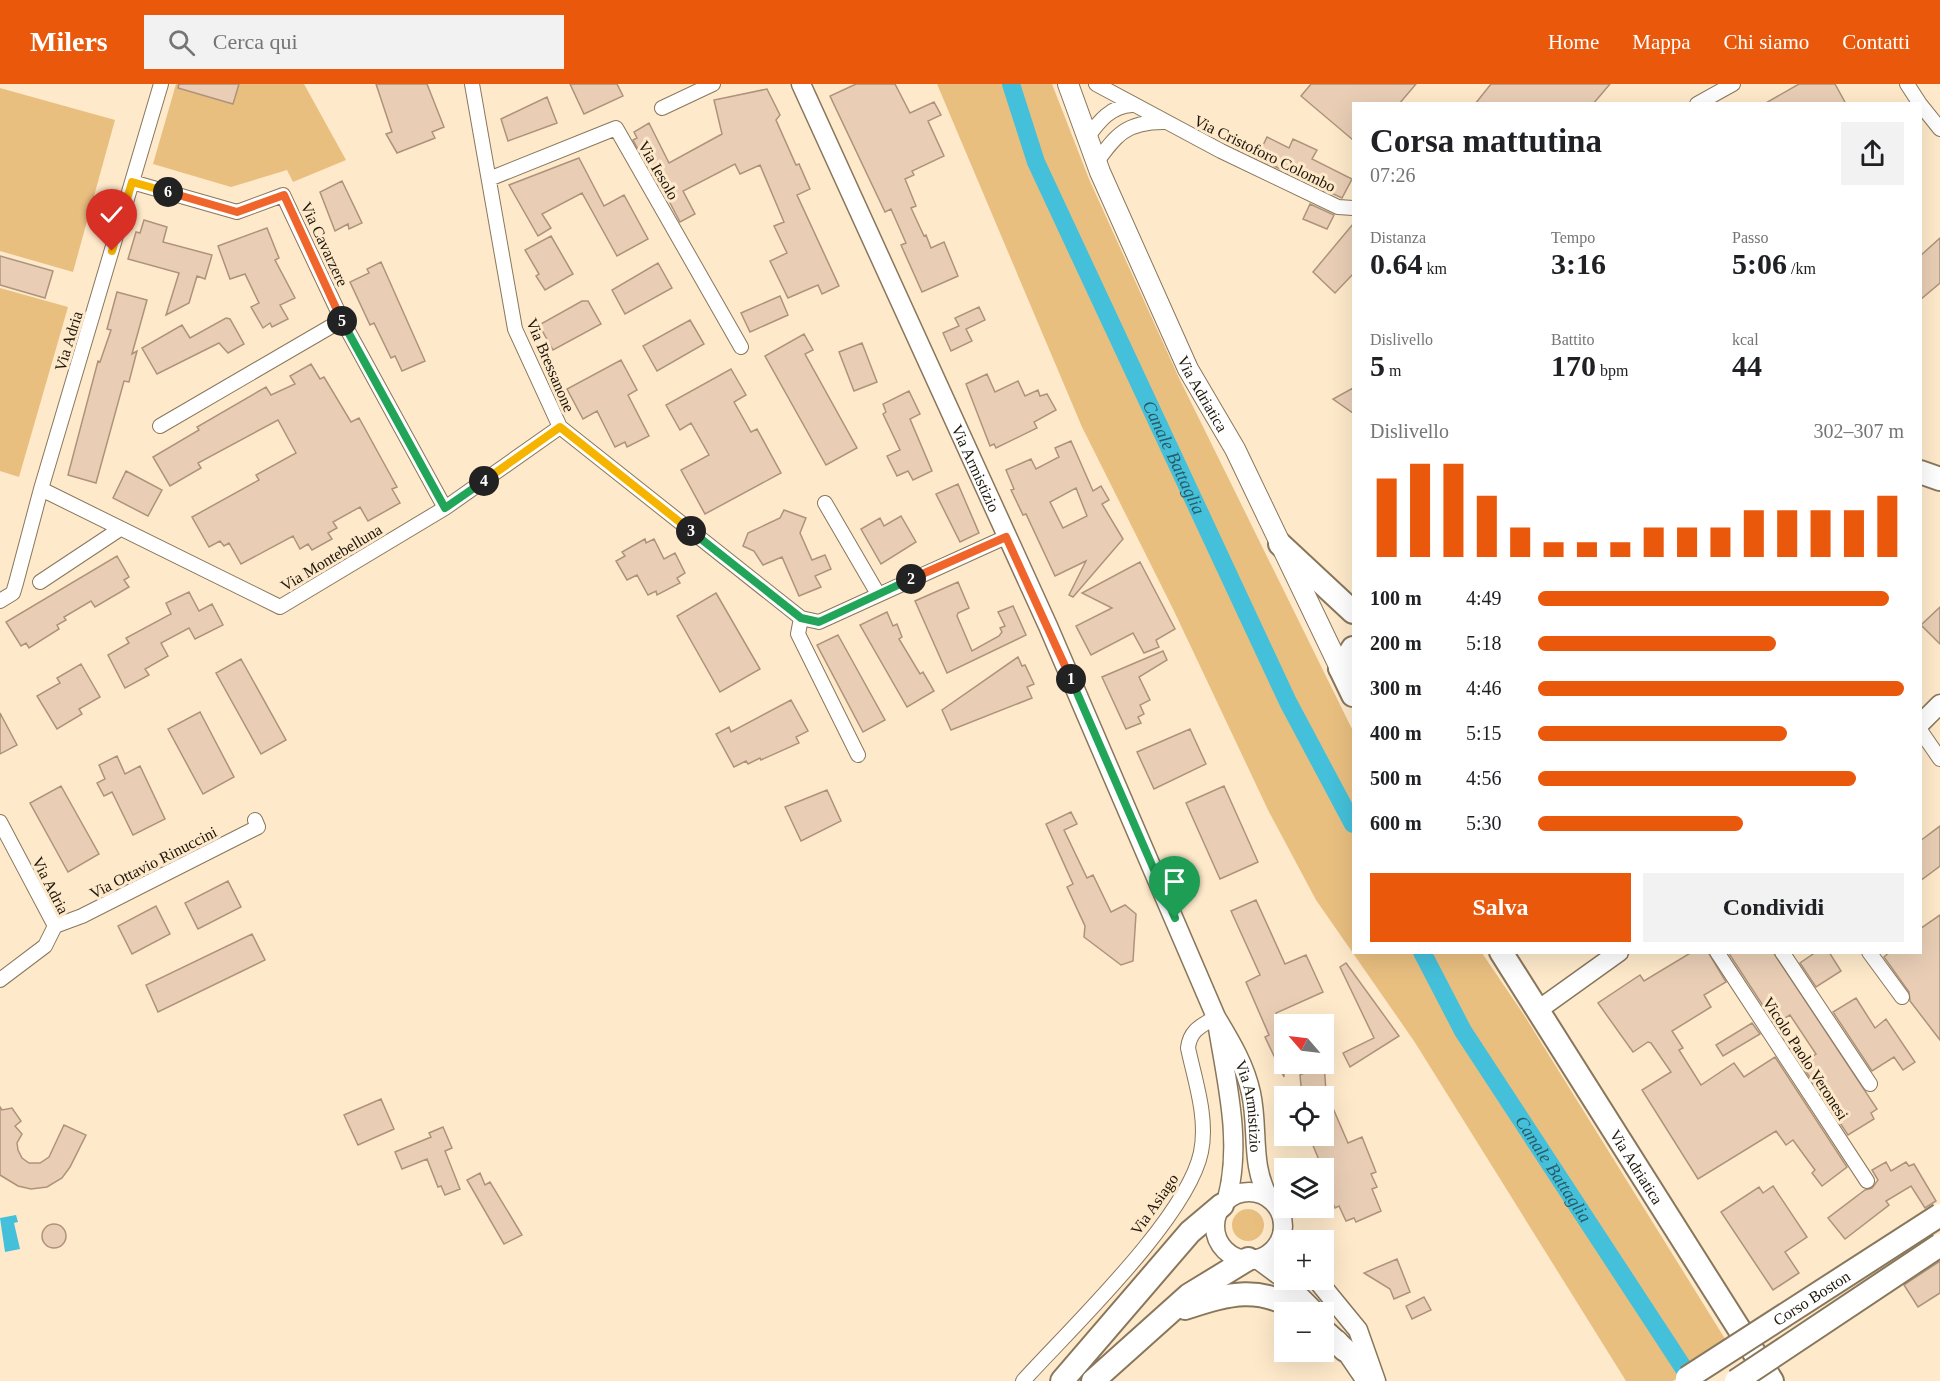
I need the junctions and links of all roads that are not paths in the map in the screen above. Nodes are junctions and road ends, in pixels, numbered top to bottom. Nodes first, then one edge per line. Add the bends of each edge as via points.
1 (161, 84) edge
2 (472, 84) edge
3 (713, 84) edge
4 (801, 84) edge
5 (1068, 84) edge
6 (1096, 84) edge
7 (1733, 84) edge
8 (1907, 84) edge
9 (1701, 102) edge
10 (1919, 102) edge
11 (1132, 105) junction
12 (1922, 106) edge
13 (662, 108) dead end
14 (1165, 122) junction
15 (1940, 129) edge
16 (1087, 138) junction
17 (1096, 163) junction
18 (489, 179) junction
19 (132, 182) junction
20 (1352, 208) edge
21 (342, 320) junction
22 (741, 347) dead end
23 (160, 426) dead end
24 (560, 427) junction
25 (1922, 473) edge
26 (1940, 479) edge
27 (41, 489) junction
28 (825, 503) dead end
29 (445, 508) junction
30 (120, 529) junction
31 (1006, 537) junction
32 (1280, 544) junction
33 (40, 582) dead end
34 (879, 594) junction
35 (0, 601) edge
36 (1352, 611) edge
37 (801, 618) junction
38 (1352, 650) edge
39 (1346, 665) edge
40 (1352, 691) edge
41 (1940, 704) edge
42 (1922, 722) edge
43 (1922, 733) edge
44 (858, 755) dead end
45 (1940, 759) edge
46 (255, 820) dead end
47 (0, 822) edge
48 (55, 926) junction
49 (1502, 954) edge
50 (1616, 954) edge
51 (1718, 954) edge
52 (1783, 954) edge
53 (1870, 954) edge
54 (0, 980) edge
55 (1902, 997) dead end
56 (1538, 1010) junction
57 (1216, 1017) junction
58 (1870, 1084) dead end
59 (1867, 1181) dead end
60 (1269, 1198) junction
61 (1225, 1202) junction
62 (1940, 1215) edge
63 (1284, 1230) edge
64 (1940, 1245) edge
65 (1274, 1248) edge
66 (1253, 1259) junction
67 (1274, 1273) edge
68 (1295, 1290) edge
69 (1325, 1290) edge
70 (1280, 1302) edge
71 (1306, 1302) edge
72 (1167, 1314) junction
73 (1334, 1336) edge
74 (1334, 1340) edge
75 (1345, 1350) junction
76 (1023, 1381) edge
77 (1062, 1381) edge
78 (1093, 1381) edge
79 (1366, 1381) edge
80 (1376, 1381) edge
81 (1683, 1381) edge
82 (1736, 1381) edge
83 (1772, 1381) edge

1 - 19 street, Via Adria
2 - 18 street, Via Bressanone
3 - 13 street
4 - 31 street, Via Armistizio
5 - 16 main road, Via Adriatica
6 - 11 street, Via Cristoforo Colombo
7 - 9 street
8 - 10 street
11 - 14 street, Via Cristoforo Colombo
11 - 16 street via 1112,111
12 - 15 street
14 - 17 street via 1128,127 1112,140
14 - 20 street, Via Cristoforo Colombo via 1338,207
16 - 17 main road, Via Adriatica
17 - 32 main road, Via Adriatica via 1188,369 1235,449
18 - 22 street, Via Iesolo via 616,128
18 - 24 street, Via Bressanone via 515,329
19 - 21 street, Via Cavarzere via 237,212 284,195
19 - 27 street, Via Adria
21 - 23 street
21 - 29 street, Via Cavarzere
24 - 29 street, Via Montebelluna
24 - 37 street, Via Bressanone
25 - 26 main road
27 - 30 street, Via Montebelluna
27 - 35 street, Via Adria via 13,592
28 - 34 street
29 - 30 street, Via Montebelluna via 280,607
30 - 33 street
31 - 34 street
31 - 57 street, Via Armistizio
32 - 36 main road
32 - 39 main road, Via Adriatica
34 - 37 street via 819,622
37 - 44 street via 798,634
38 - 39 main road
39 - 40 main road, Via Adriatica
41 - 42 street
43 - 45 street
46 - 48 street, Via Ottavio Rinuccini via 258,827
47 - 48 street, Via Adria
48 - 54 street, Via Adria via 45,946
49 - 56 main road, Via Adriatica
50 - 56 street
51 - 59 street, Vicolo Paolo Veronesi
52 - 58 street
53 - 55 street
56 - 83 main road, Via Adriatica
57 - 60 street, Via Armistizio via 1242,1061 1251,1095 1260,1183
57 - 61 street, Via Armistizio via 1232,1113 1233,1178
57 - 76 street, Via Asiago via 1198,1027 1189,1042 1204,1128 1193,1176 1141,1250
60 - 61 street via 1245,1192
60 - 63 street, Via Armistizio via 1282,1216
61 - 66 street, Via Armistizio via 1215,1222 1218,1240 1231,1254
61 - 77 main road via 1190,1232
62 - 81 main road, Corso Boston, bridge
64 - 82 main road, Corso Boston, bridge
65 - 66 street, Via Armistizio
66 - 67 street, Via Armistizio
66 - 72 main road via 1189,1295
68 - 71 street, Via Armistizio
69 - 80 street via 1358,1330
70 - 72 main road via 1262,1294 1229,1294
72 - 78 main road
73 - 75 street
74 - 75 main road
75 - 79 street

